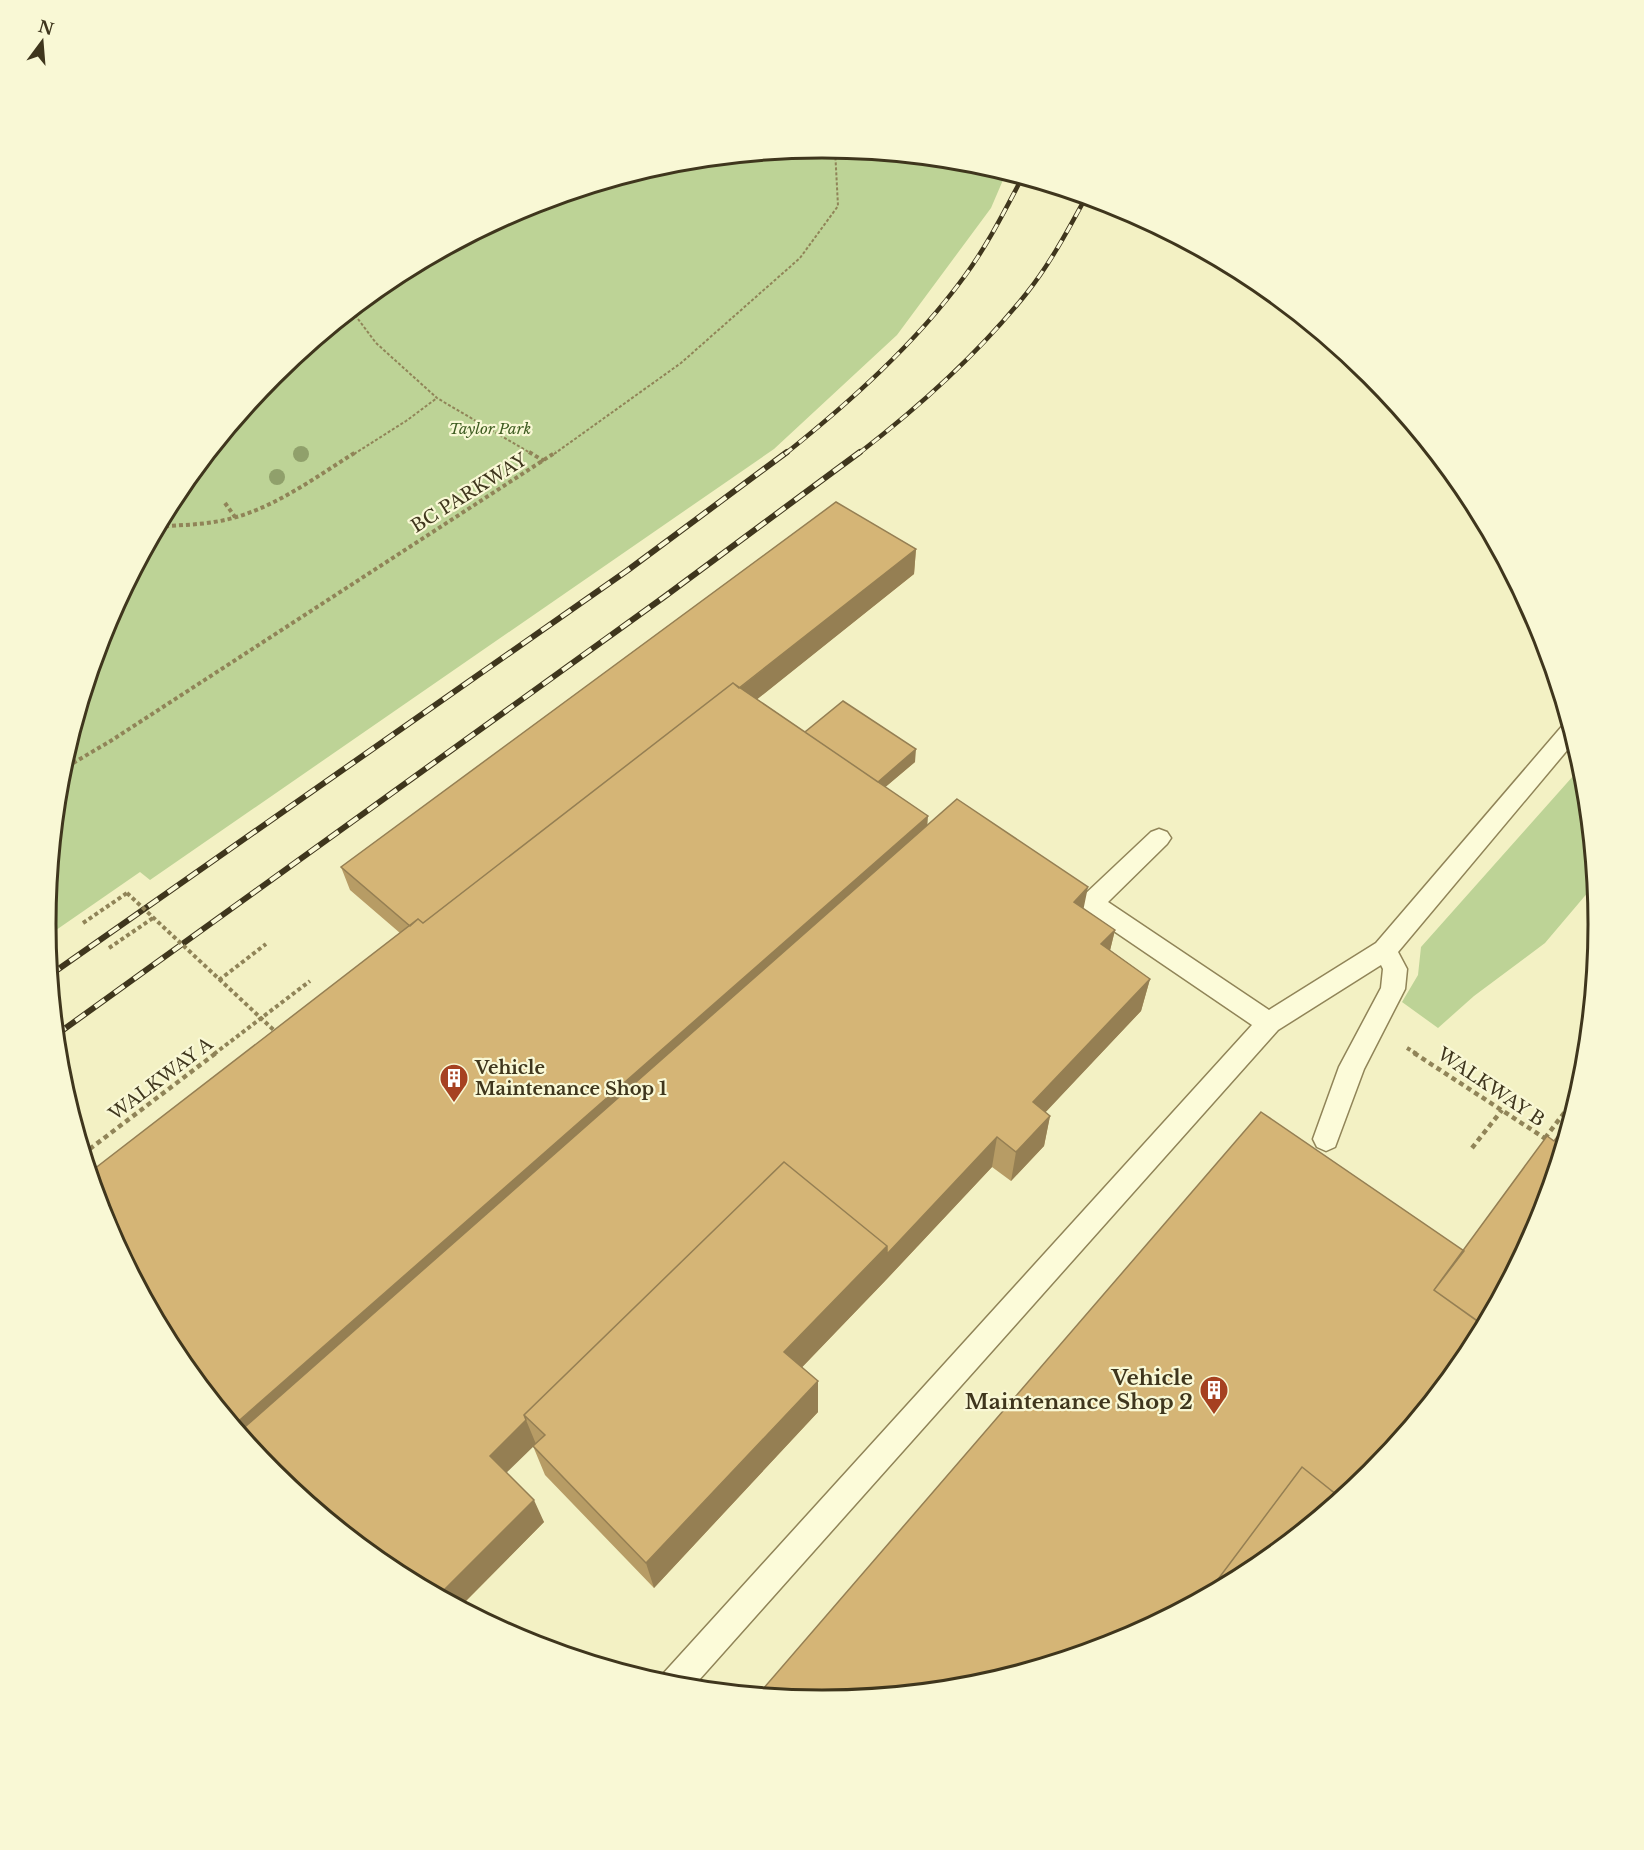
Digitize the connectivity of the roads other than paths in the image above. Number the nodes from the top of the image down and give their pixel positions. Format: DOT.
graph roads {
  1 [pos="1565,738"];
  2 [pos="1159,838"];
  3 [pos="1385,950"];
  4 [pos="1269,1023"];
  5 [pos="1326,1139"];
  6 [pos="680,1678"];
  1 -- 3 [label="lane"];
  2 -- 4 [label="lane"];
  3 -- 4 [label="lane"];
  3 -- 5 [label="lane"];
  4 -- 6 [label="lane"];
}
